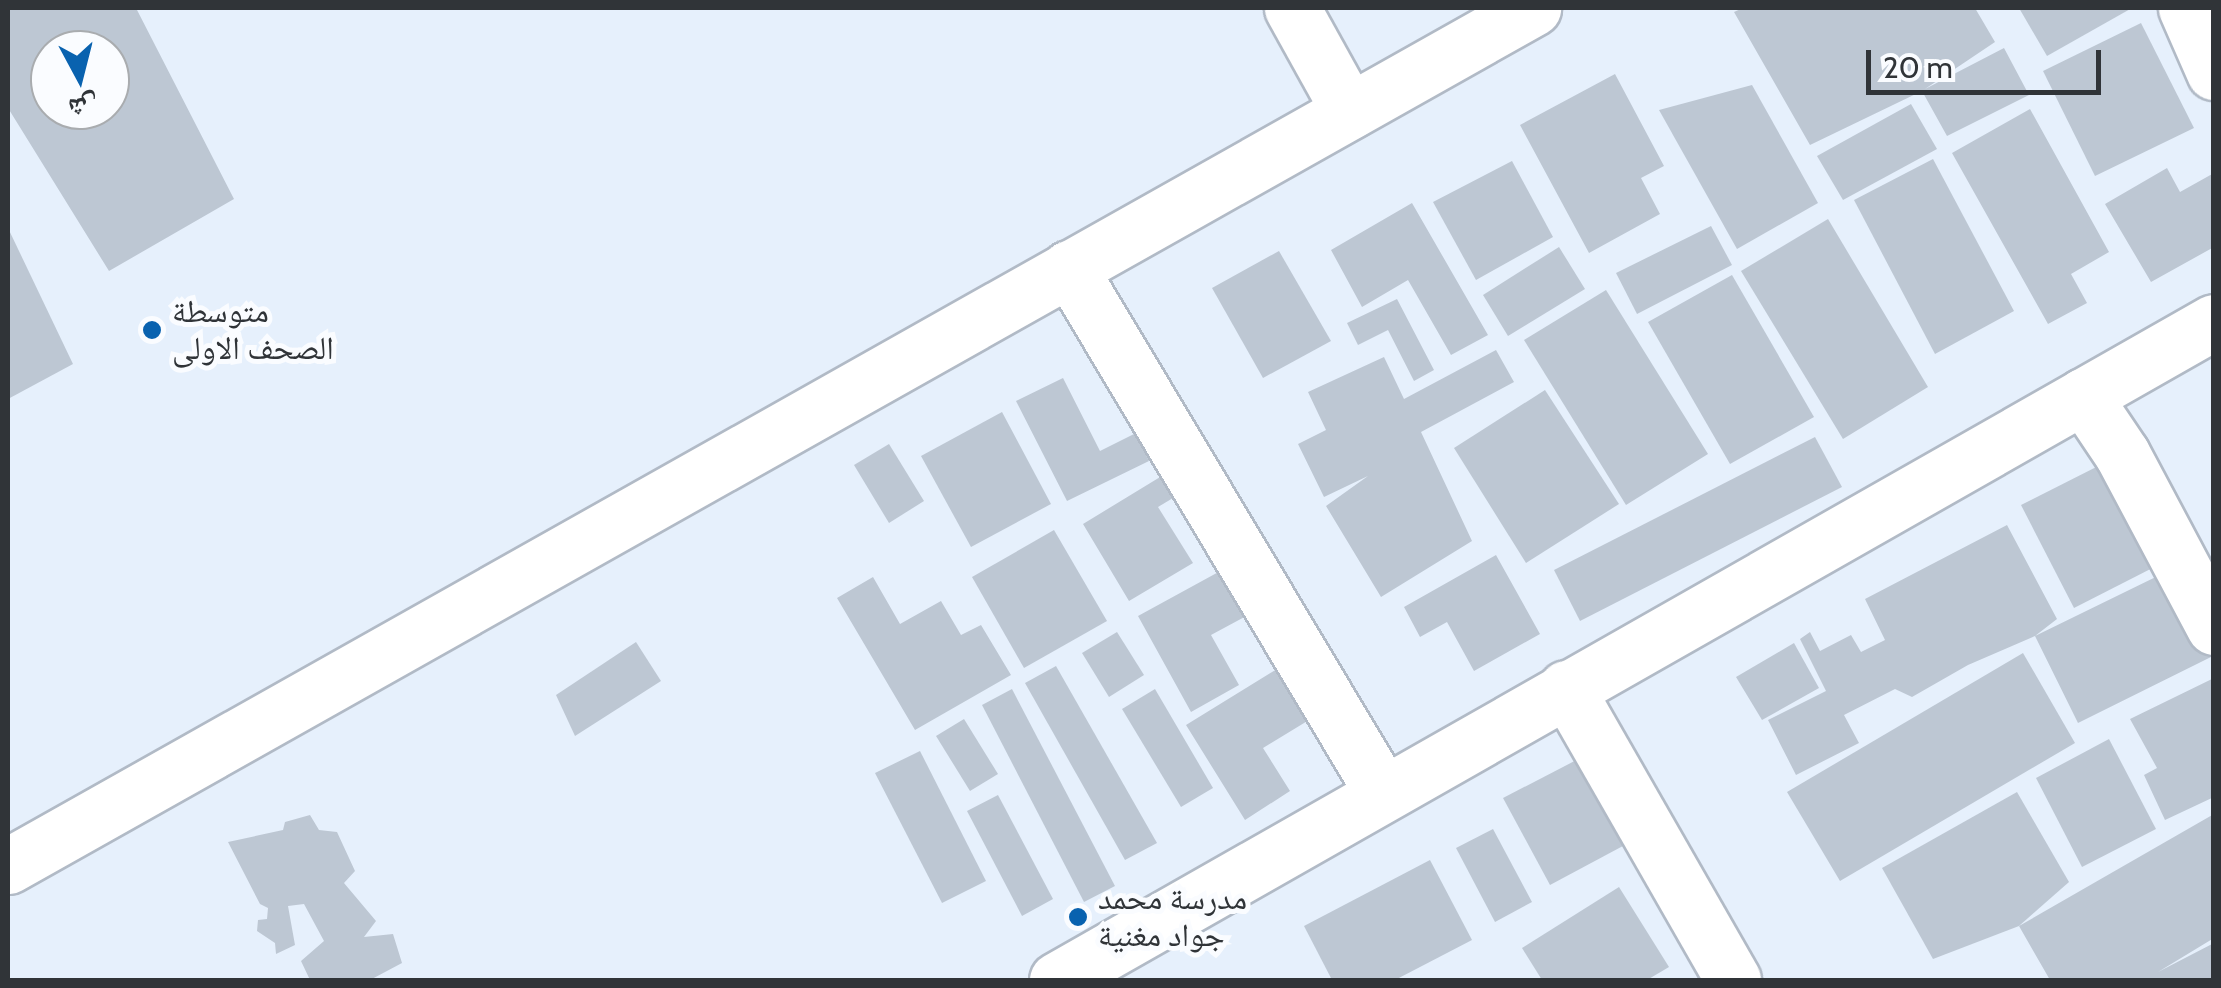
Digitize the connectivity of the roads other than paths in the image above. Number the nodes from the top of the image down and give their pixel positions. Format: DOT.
graph roads {
  1 [pos="1292,8"];
  2 [pos="1533,8"];
  3 [pos="2186,8"];
  4 [pos="2214,72"];
  5 [pos="1350,111"];
  6 [pos="1069,268"];
  7 [pos="2214,322"];
  8 [pos="2083,396"];
  9 [pos="2214,626"];
  10 [pos="1566,688"];
  11 [pos="1383,792"];
  12 [pos="8,866"];
  13 [pos="1070,977"];
  14 [pos="1734,980"];
  1 -- 5 [label="street"];
  2 -- 5 [label="street"];
  3 -- 4 [label="street"];
  5 -- 6 [label="street"];
  6 -- 11 [label="street"];
  6 -- 12 [label="street"];
  7 -- 8 [label="street"];
  8 -- 9 [label="street"];
  8 -- 10 [label="street"];
  10 -- 11 [label="street"];
  10 -- 14 [label="street"];
  11 -- 13 [label="street"];
}
